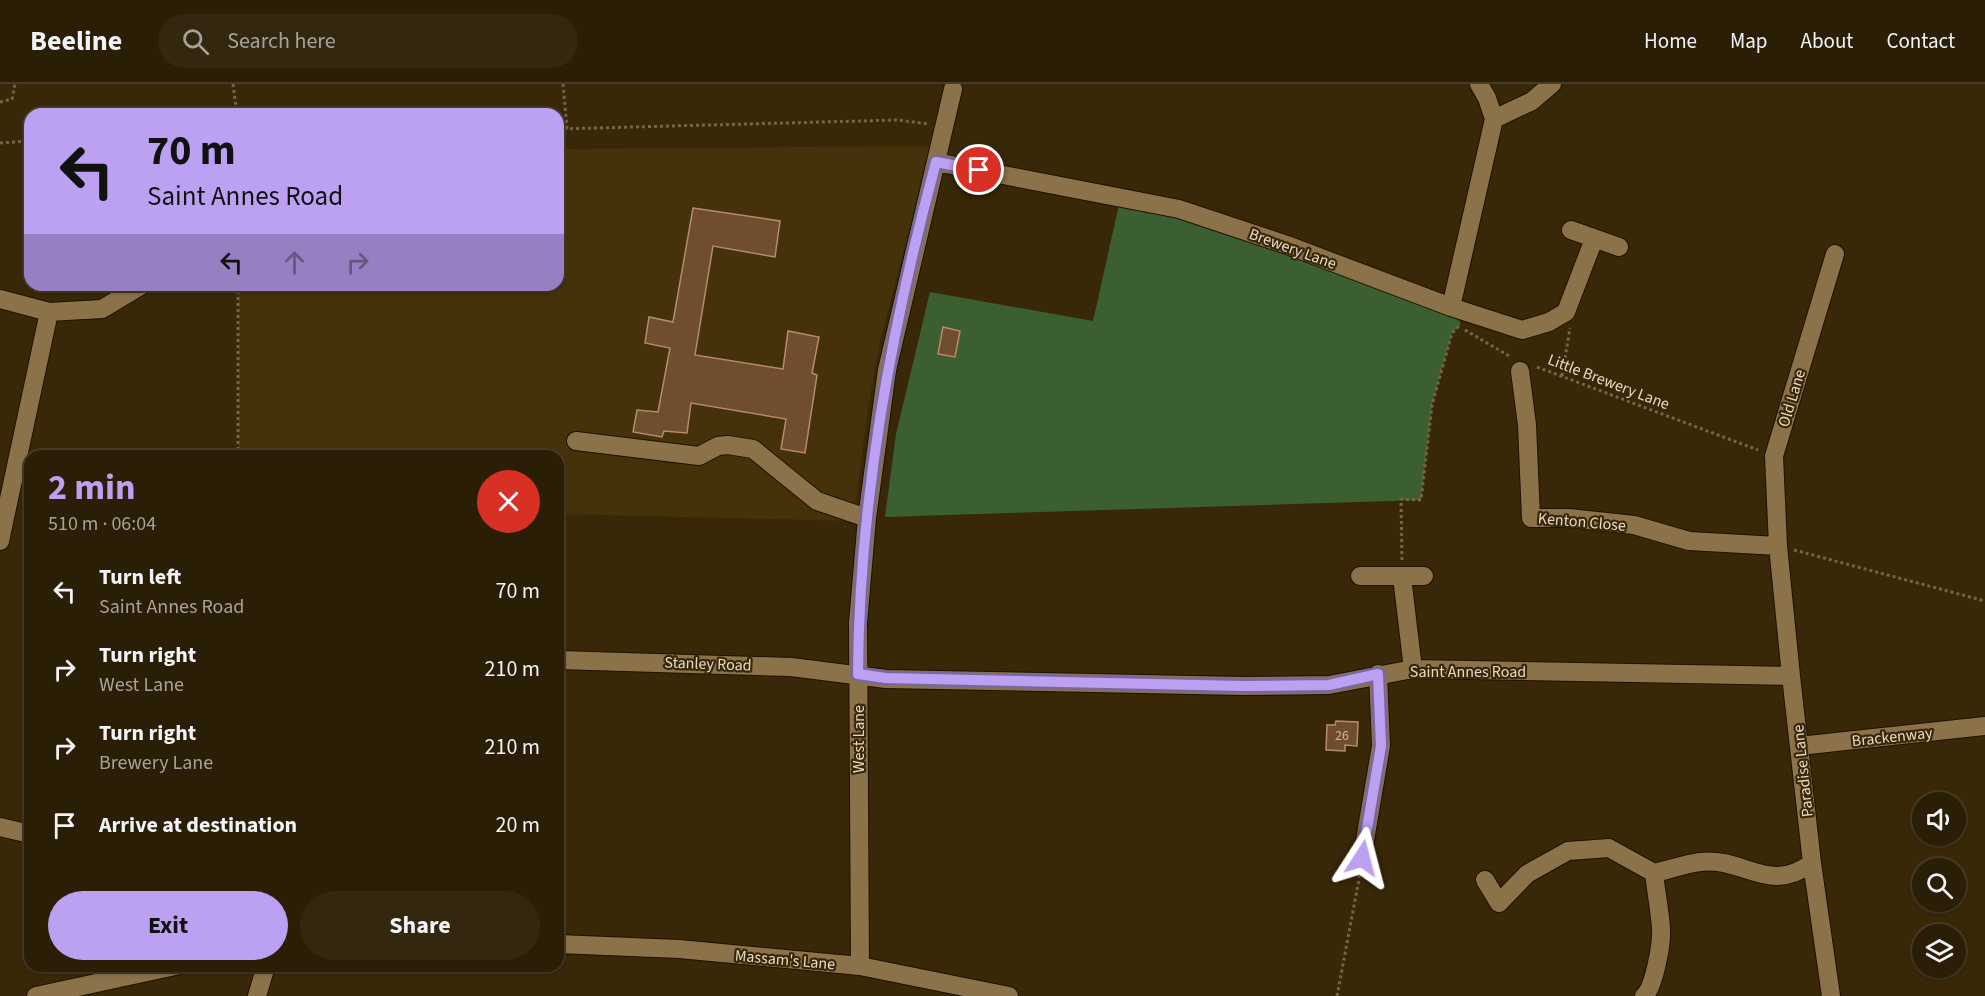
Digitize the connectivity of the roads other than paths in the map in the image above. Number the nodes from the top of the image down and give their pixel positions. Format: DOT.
graph roads {
  1 [pos="1479,84"];
  2 [pos="1552,84"];
  3 [pos="953,89"];
  4 [pos="1494,119"];
  5 [pos="936,162"];
  6 [pos="1571,230"];
  7 [pos="1594,239"];
  8 [pos="1619,247"];
  9 [pos="1835,254"];
  10 [pos="132,291"];
  11 [pos="0,299"];
  12 [pos="1451,307"];
  13 [pos="49,312"];
  14 [pos="1522,365"];
  15 [pos="576,441"];
  16 [pos="867,518"];
  17 [pos="0,541"];
  18 [pos="1778,546"];
  19 [pos="1360,576"];
  20 [pos="1424,576"];
  21 [pos="1402,577"];
  22 [pos="564,660"];
  23 [pos="1413,669"];
  24 [pos="858,674"];
  25 [pos="1378,674"];
  26 [pos="1791,676"];
  27 [pos="1985,726"];
  28 [pos="1799,746"];
  29 [pos="0,827"];
  30 [pos="24,833"];
  31 [pos="1362,858"];
  32 [pos="1812,863"];
  33 [pos="1654,873"];
  34 [pos="1485,880"];
  35 [pos="564,944"];
  36 [pos="860,966"];
  37 [pos="148,972"];
  38 [pos="264,972"];
  39 [pos="1649,995"];
  40 [pos="36,996"];
  41 [pos="256,996"];
  42 [pos="1009,996"];
  43 [pos="1831,996"];
  1 -- 4 [label="street"];
  2 -- 4 [label="street"];
  3 -- 5 [label="street, West Lane"];
  4 -- 12 [label="street"];
  5 -- 12 [label="street, Brewery Lane"];
  5 -- 16 [label="street, West Lane"];
  6 -- 7 [label="street"];
  7 -- 8 [label="street"];
  7 -- 12 [label="street, Brewery Lane"];
  9 -- 18 [label="street, Old Lane"];
  10 -- 13 [label="street"];
  11 -- 13 [label="street"];
  13 -- 17 [label="street"];
  14 -- 18 [label="street, Kenton Close"];
  15 -- 16 [label="street"];
  16 -- 24 [label="street, West Lane"];
  18 -- 26 [label="street, Paradise Lane"];
  19 -- 21 [label="street"];
  20 -- 21 [label="street"];
  21 -- 23 [label="street"];
  22 -- 24 [label="street, Stanley Road"];
  23 -- 25 [label="street, Saint Annes Road"];
  23 -- 26 [label="street, Saint Annes Road"];
  24 -- 25 [label="street, Saint Annes Road"];
  24 -- 36 [label="street, West Lane"];
  25 -- 31 [label="street"];
  26 -- 28 [label="street, Paradise Lane"];
  27 -- 28 [label="street, Brackenway"];
  28 -- 32 [label="street, Paradise Lane"];
  29 -- 30 [label="street"];
  32 -- 33 [label="street"];
  32 -- 43 [label="street, Paradise Lane"];
  33 -- 34 [label="street"];
  33 -- 39 [label="street"];
  35 -- 36 [label="street, Massam's Lane"];
  36 -- 42 [label="street, Massam's Lane"];
  37 -- 40 [label="street"];
  38 -- 41 [label="street"];
}
